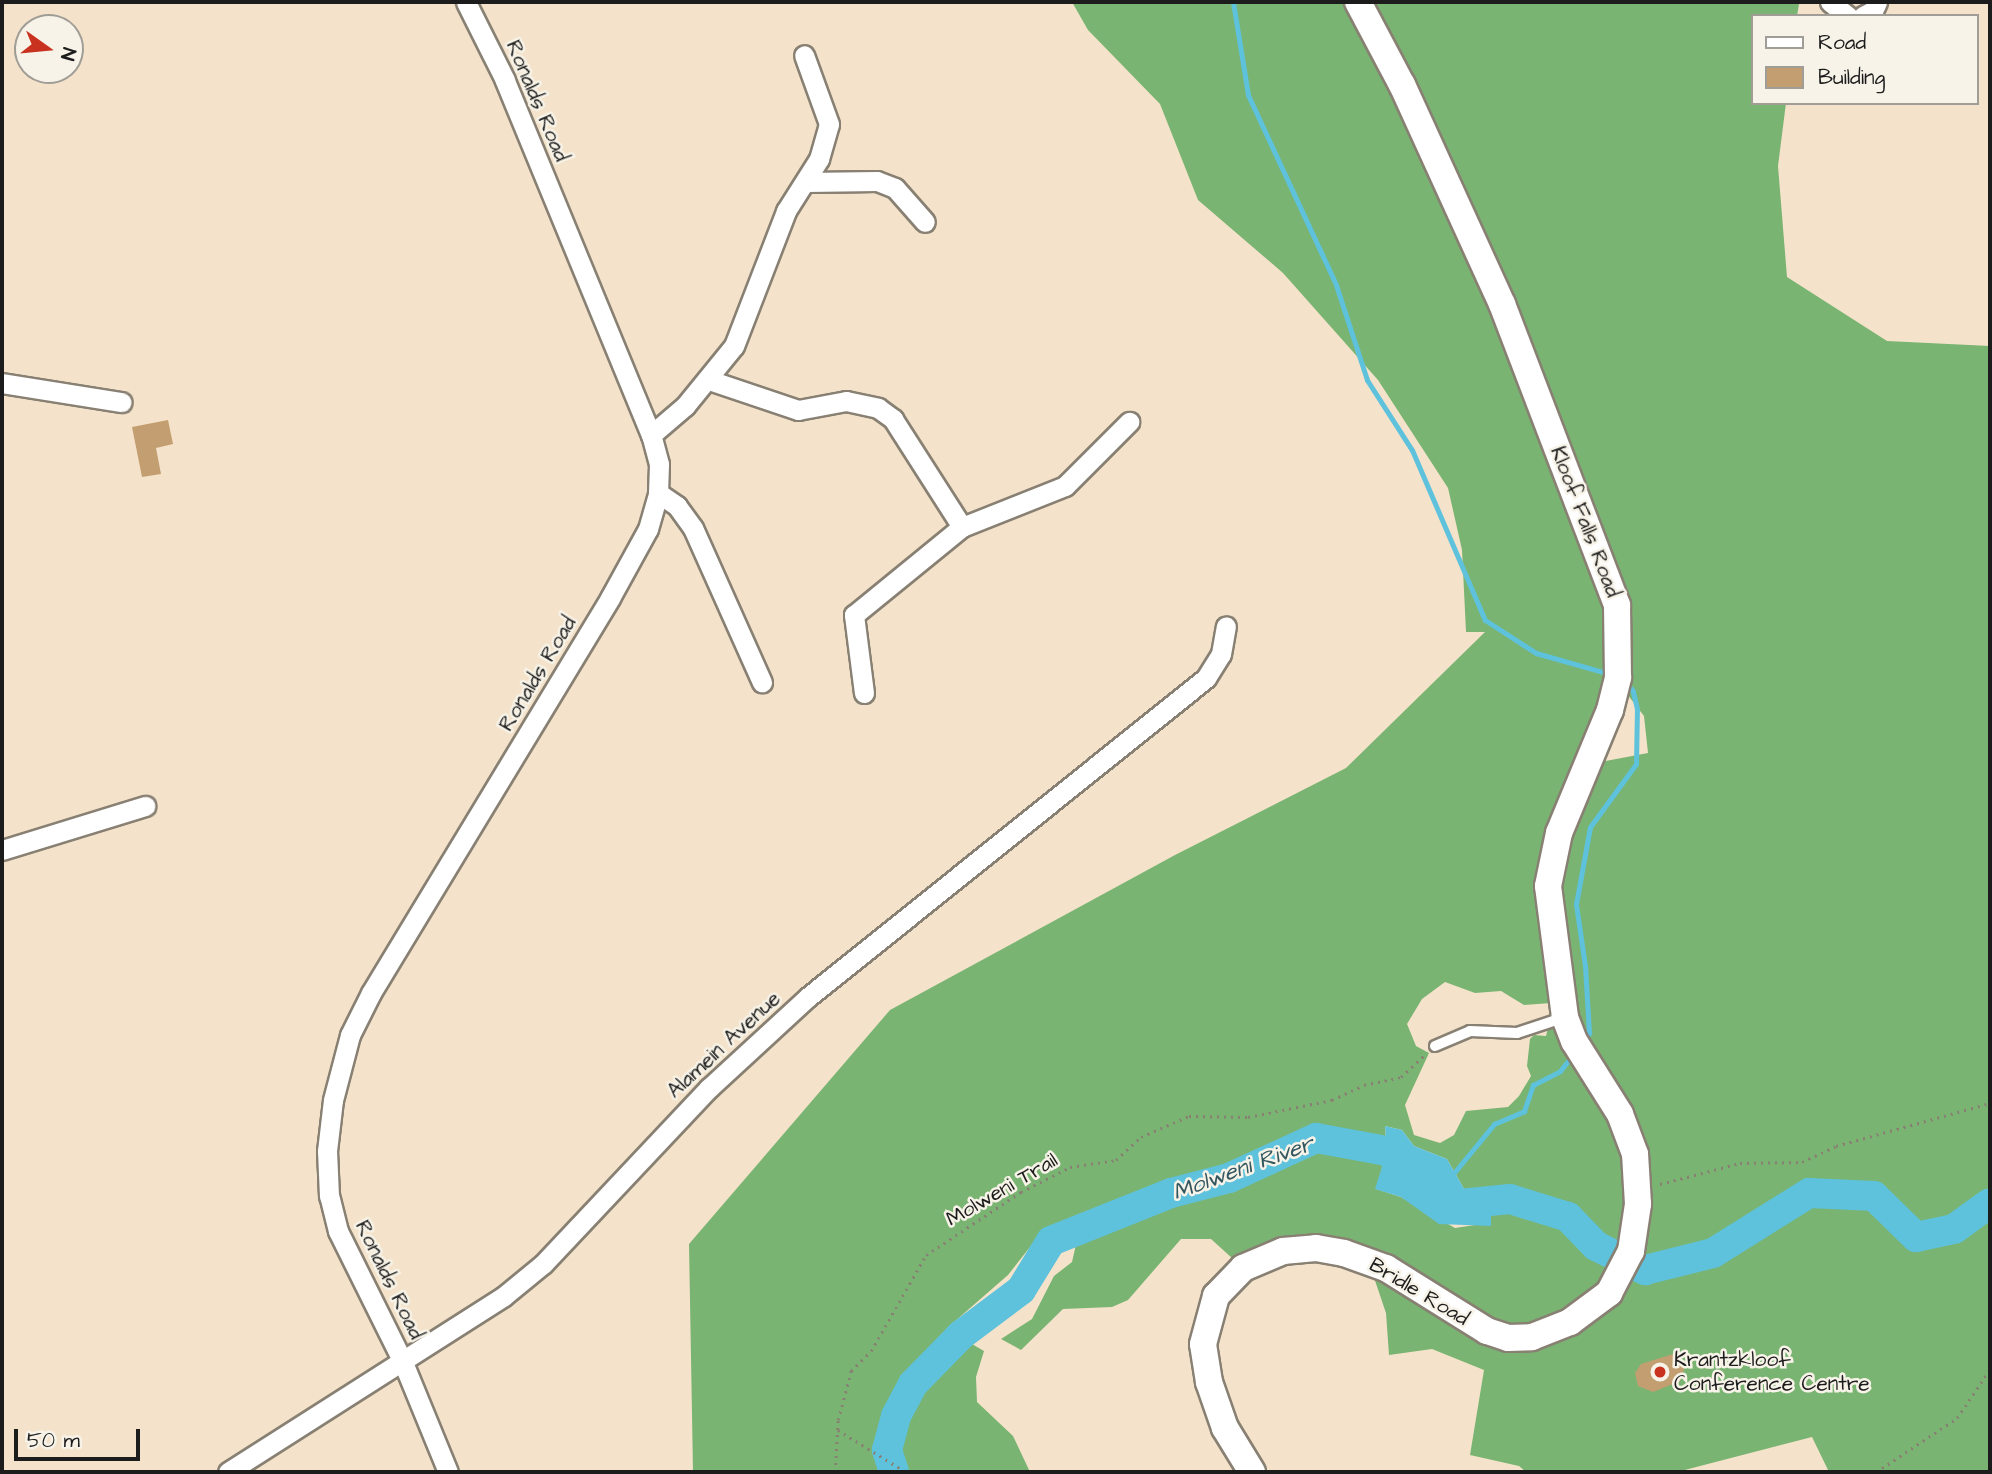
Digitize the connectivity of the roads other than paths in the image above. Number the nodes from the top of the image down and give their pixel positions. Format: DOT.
graph roads {
  1 [pos="466,2"];
  2 [pos="1358,2"];
  3 [pos="1830,2"];
  4 [pos="1845,14"];
  5 [pos="804,55"];
  6 [pos="807,182"];
  7 [pos="925,222"];
  8 [pos="709,380"];
  9 [pos="2,383"];
  10 [pos="121,402"];
  11 [pos="1129,422"];
  12 [pos="651,435"];
  13 [pos="658,493"];
  14 [pos="962,527"];
  15 [pos="1226,626"];
  16 [pos="762,682"];
  17 [pos="863,693"];
  18 [pos="145,806"];
  19 [pos="2,849"];
  20 [pos="1565,1017"];
  21 [pos="1435,1046"];
  22 [pos="1638,1179"];
  23 [pos="402,1360"];
  24 [pos="228,1472"];
  25 [pos="449,1472"];
  26 [pos="1252,1472"];
  1 -- 12 [label="street, Ronalds Road"];
  2 -- 20 [label="main road, Kloof Falls Road"];
  3 -- 4 [label="street"];
  5 -- 6 [label="street"];
  6 -- 7 [label="street"];
  6 -- 8 [label="street"];
  8 -- 12 [label="street"];
  8 -- 14 [label="street"];
  9 -- 10 [label="street"];
  11 -- 14 [label="street"];
  12 -- 13 [label="street, Ronalds Road"];
  13 -- 16 [label="street"];
  13 -- 23 [label="street, Ronalds Road"];
  14 -- 17 [label="street"];
  15 -- 23 [label="street, Alamein Avenue"];
  18 -- 19 [label="street"];
  20 -- 21 [label="lane"];
  20 -- 22 [label="main road, Kloof Falls Road"];
  22 -- 26 [label="main road, Bridle Road"];
  23 -- 24 [label="street, Alamein Avenue"];
  23 -- 25 [label="street, Ronalds Road"];
}
